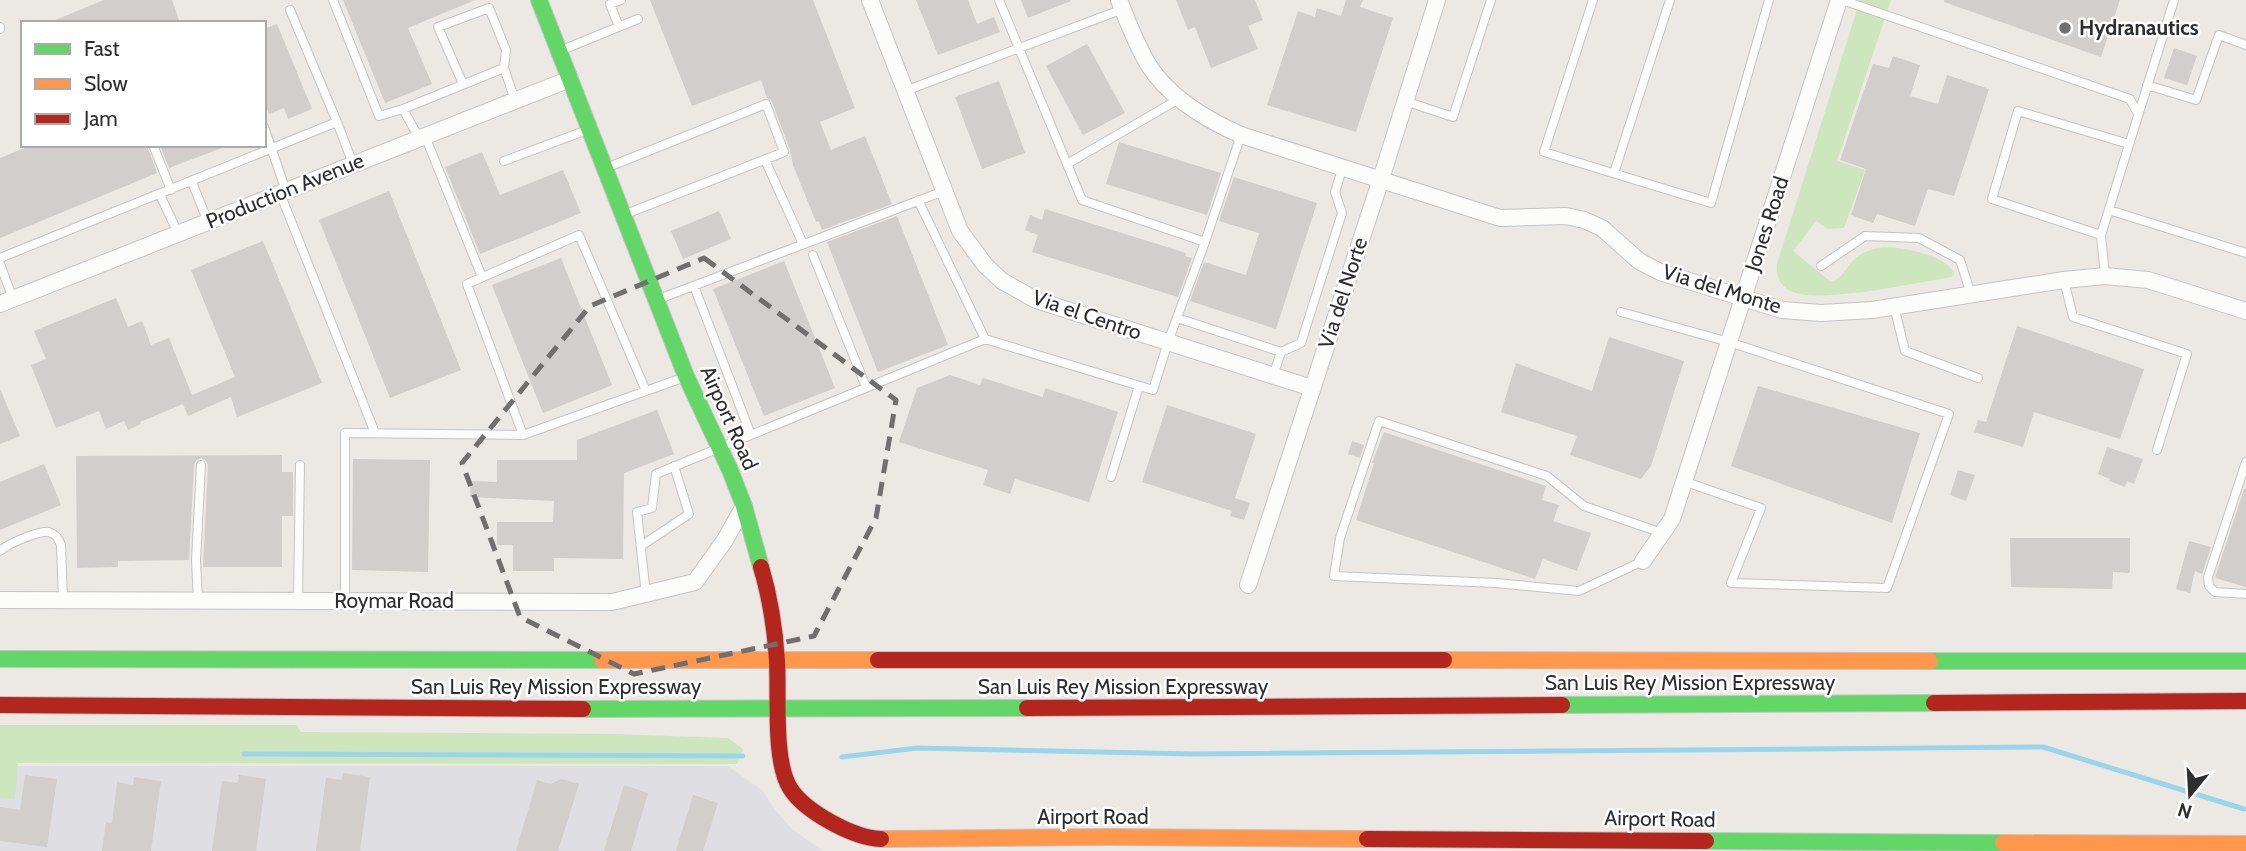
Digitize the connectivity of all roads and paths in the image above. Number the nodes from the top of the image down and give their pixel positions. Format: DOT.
graph roads {
  1 [pos="333,0"];
  2 [pos="539,0"];
  3 [pos="621,0"];
  4 [pos="870,0"];
  5 [pos="999,0"];
  6 [pos="1437,0"];
  7 [pos="1491,0"];
  8 [pos="1593,0"];
  9 [pos="1670,0"];
  10 [pos="1769,0"];
  11 [pos="1840,0"];
  12 [pos="2174,0"];
  13 [pos="1121,5"];
  14 [pos="290,10"];
  15 [pos="638,19"];
  16 [pos="619,27"];
  17 [pos="2246,45"];
  18 [pos="1018,48"];
  19 [pos="559,51"];
  20 [pos="504,68"];
  21 [pos="570,79"];
  22 [pos="463,84"];
  23 [pos="2147,85"];
  24 [pos="905,91"];
  25 [pos="1179,99"];
  26 [pos="515,100"];
  27 [pos="1405,101"];
  28 [pos="403,108"];
  29 [pos="2137,114"];
  30 [pos="337,122"];
  31 [pos="590,129"];
  32 [pos="266,132"];
  33 [pos="1241,135"];
  34 [pos="422,137"];
  35 [pos="2129,144"];
  36 [pos="154,147"];
  37 [pos="272,148"];
  38 [pos="765,160"];
  39 [pos="505,161"];
  40 [pos="353,164"];
  41 [pos="1067,164"];
  42 [pos="1343,166"];
  43 [pos="605,168"];
  44 [pos="1614,173"];
  45 [pos="1381,178"];
  46 [pos="192,182"];
  47 [pos="172,190"];
  48 [pos="944,191"];
  49 [pos="283,192"];
  50 [pos="160,195"];
  51 [pos="918,201"];
  52 [pos="2109,210"];
  53 [pos="623,215"];
  54 [pos="208,222"];
  55 [pos="178,233"];
  56 [pos="2101,235"];
  57 [pos="1205,242"];
  58 [pos="803,244"];
  59 [pos="2246,253"];
  60 [pos="813,255"];
  61 [pos="0,258"];
  62 [pos="0,264"];
  63 [pos="1821,266"];
  64 [pos="2105,276"];
  65 [pos="482,277"];
  66 [pos="2064,279"];
  67 [pos="694,286"];
  68 [pos="1971,294"];
  69 [pos="1743,299"];
  70 [pos="657,300"];
  71 [pos="7,301"];
  72 [pos="1894,306"];
  73 [pos="2246,311"];
  74 [pos="1621,312"];
  75 [pos="1177,318"];
  76 [pos="985,339"];
  77 [pos="1168,342"];
  78 [pos="1729,342"];
  79 [pos="1281,352"];
  80 [pos="687,376"];
  81 [pos="1273,376"];
  82 [pos="1979,378"];
  83 [pos="1139,386"];
  84 [pos="866,387"];
  85 [pos="1312,388"];
  86 [pos="646,391"];
  87 [pos="375,433"];
  88 [pos="523,435"];
  89 [pos="751,435"];
  90 [pos="718,449"];
  91 [pos="2157,450"];
  92 [pos="2246,462"];
  93 [pos="201,465"];
  94 [pos="300,465"];
  95 [pos="674,466"];
  96 [pos="1111,477"];
  97 [pos="1684,481"];
  98 [pos="744,506"];
  99 [pos="1662,533"];
  100 [pos="641,546"];
  101 [pos="0,551"];
  102 [pos="1643,561"];
  103 [pos="1248,585"];
  104 [pos="2246,594"];
  105 [pos="646,595"];
  106 [pos="0,600"];
  107 [pos="63,600"];
  108 [pos="198,601"];
  109 [pos="298,601"];
  110 [pos="345,601"];
  111 [pos="0,659"];
  112 [pos="777,661"];
  113 [pos="2246,661"];
  114 [pos="2246,701"];
  115 [pos="0,705"];
  116 [pos="777,710"];
  117 [pos="1078,844"];
  118 [pos="1149,844"];
  119 [pos="1268,845"];
  120 [pos="1606,845"];
  121 [pos="2246,845"];
  122 [pos="1776,846"];
  123 [pos="1975,847"];
  124 [pos="2244,851"];
  1 -- 28 [label="lane"];
  2 -- 19 [label="main road, Airport Road"];
  3 -- 16 [label="lane"];
  4 -- 24 [label="street, Via el Centro"];
  5 -- 18 [label="lane"];
  6 -- 27 [label="street, Via del Norte"];
  7 -- 27 [label="lane"];
  8 -- 44 [label="lane"];
  9 -- 44 [label="lane"];
  10 -- 44 [label="lane"];
  11 -- 29 [label="lane"];
  11 -- 69 [label="street, Jones Road"];
  12 -- 23 [label="lane"];
  13 -- 18 [label="lane"];
  13 -- 25 [label="street, Via del Monte"];
  14 -- 30 [label="lane"];
  15 -- 16 [label="lane"];
  16 -- 19 [label="lane"];
  17 -- 23 [label="lane"];
  18 -- 24 [label="lane"];
  18 -- 41 [label="lane"];
  19 -- 21 [label="main road, Airport Road"];
  20 -- 22 [label="lane"];
  20 -- 22 [label="lane"];
  20 -- 26 [label="lane"];
  21 -- 26 [label="street, Production Avenue"];
  21 -- 31 [label="main road, Airport Road"];
  22 -- 28 [label="lane"];
  23 -- 29 [label="lane"];
  24 -- 48 [label="street, Via el Centro"];
  25 -- 33 [label="street, Via del Monte"];
  25 -- 41 [label="lane"];
  26 -- 34 [label="street, Production Avenue"];
  27 -- 45 [label="street, Via del Norte"];
  28 -- 34 [label="lane"];
  29 -- 35 [label="lane"];
  30 -- 37 [label="lane"];
  30 -- 40 [label="lane"];
  31 -- 39 [label="lane"];
  31 -- 43 [label="main road, Airport Road"];
  32 -- 37 [label="lane"];
  33 -- 42 [label="street, Via del Monte"];
  33 -- 57 [label="lane"];
  34 -- 40 [label="street, Production Avenue"];
  34 -- 65 [label="lane"];
  35 -- 52 [label="lane"];
  35 -- 56 [label="lane"];
  36 -- 47 [label="lane"];
  37 -- 46 [label="lane"];
  37 -- 49 [label="lane"];
  38 -- 43 [label="lane"];
  38 -- 53 [label="lane"];
  38 -- 58 [label="lane"];
  40 -- 49 [label="street, Production Avenue"];
  41 -- 57 [label="lane"];
  42 -- 45 [label="street, Via del Monte"];
  42 -- 79 [label="lane"];
  43 -- 53 [label="main road, Airport Road"];
  45 -- 69 [label="street, Via del Monte"];
  45 -- 85 [label="street, Via del Norte"];
  46 -- 47 [label="lane"];
  46 -- 54 [label="lane"];
  47 -- 50 [label="lane"];
  48 -- 51 [label="lane"];
  48 -- 77 [label="street, Via el Centro"];
  49 -- 54 [label="street, Production Avenue"];
  49 -- 87 [label="lane"];
  50 -- 55 [label="lane"];
  50 -- 61 [label="lane"];
  51 -- 58 [label="lane"];
  51 -- 76 [label="lane"];
  52 -- 56 [label="lane"];
  52 -- 59 [label="lane"];
  53 -- 70 [label="main road, Airport Road"];
  54 -- 55 [label="street, Production Avenue"];
  55 -- 71 [label="street, Production Avenue"];
  56 -- 64 [label="lane"];
  57 -- 75 [label="lane"];
  58 -- 67 [label="lane"];
  60 -- 84 [label="lane"];
  62 -- 71 [label="lane"];
  63 -- 68 [label="lane"];
  64 -- 66 [label="street, Via del Monte"];
  64 -- 73 [label="street, Via del Monte"];
  65 -- 86 [label="lane"];
  65 -- 88 [label="lane"];
  66 -- 68 [label="street, Via del Monte"];
  66 -- 91 [label="lane"];
  67 -- 70 [label="lane"];
  67 -- 89 [label="lane"];
  68 -- 72 [label="street, Via del Monte"];
  69 -- 72 [label="street, Via del Monte"];
  69 -- 78 [label="street, Jones Road"];
  70 -- 80 [label="main road, Airport Road"];
  72 -- 82 [label="lane"];
  74 -- 78 [label="lane"];
  75 -- 77 [label="lane"];
  75 -- 79 [label="lane"];
  76 -- 83 [label="lane"];
  76 -- 84 [label="lane"];
  77 -- 81 [label="street, Via el Centro"];
  77 -- 83 [label="lane"];
  78 -- 97 [label="street, Jones Road"];
  78 -- 97 [label="lane"];
  79 -- 81 [label="lane"];
  80 -- 86 [label="lane"];
  80 -- 90 [label="main road, Airport Road"];
  81 -- 85 [label="street, Via el Centro"];
  83 -- 96 [label="lane"];
  84 -- 89 [label="lane"];
  85 -- 103 [label="street, Via del Norte"];
  86 -- 88 [label="lane"];
  87 -- 88 [label="lane"];
  87 -- 110 [label="lane"];
  89 -- 90 [label="lane"];
  90 -- 95 [label="lane"];
  90 -- 98 [label="main road, Airport Road"];
  92 -- 104 [label="lane"];
  93 -- 108 [label="lane"];
  94 -- 109 [label="lane"];
  95 -- 100 [label="lane"];
  95 -- 100 [label="lane"];
  97 -- 99 [label="street, Jones Road"];
  98 -- 105 [label="street, Roymar Road"];
  98 -- 112 [label="main road, Airport Road"];
  99 -- 102 [label="street, Jones Road"];
  99 -- 102 [label="lane"];
  100 -- 105 [label="lane"];
  101 -- 107 [label="lane"];
  105 -- 110 [label="street, Roymar Road"];
  106 -- 107 [label="street, Roymar Road"];
  107 -- 108 [label="street, Roymar Road"];
  108 -- 109 [label="street, Roymar Road"];
  109 -- 110 [label="street, Roymar Road"];
  111 -- 112 [label="main road, San Luis Rey Mission Expressway"];
  112 -- 113 [label="main road, San Luis Rey Mission Expressway"];
  112 -- 116 [label="main road, Airport Road"];
  114 -- 116 [label="main road, San Luis Rey Mission Expressway"];
  115 -- 116 [label="main road, San Luis Rey Mission Expressway"];
  116 -- 117 [label="main road, Airport Road"];
  117 -- 118 [label="main road, Airport Road"];
  118 -- 119 [label="main road, Airport Road"];
  119 -- 120 [label="main road, Airport Road"];
  120 -- 122 [label="main road, Airport Road"];
  121 -- 123 [label="main road, Airport Road"];
  121 -- 124 [label="main road"];
  122 -- 123 [label="main road, Airport Road"];
}
